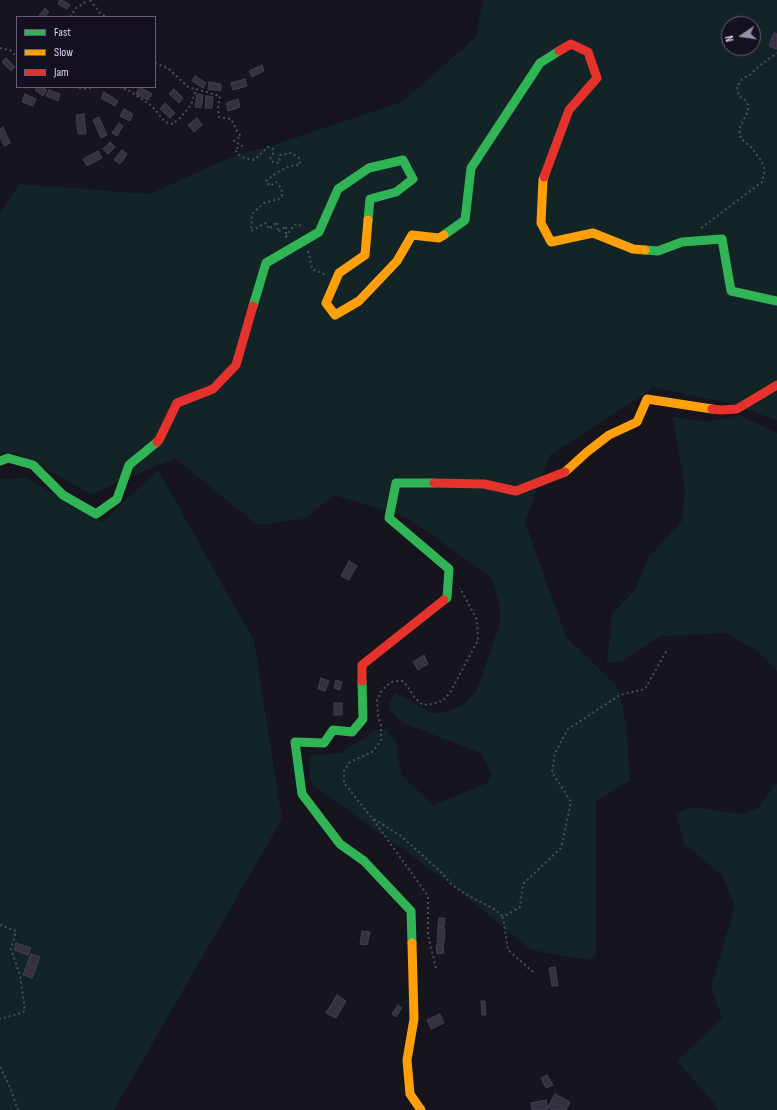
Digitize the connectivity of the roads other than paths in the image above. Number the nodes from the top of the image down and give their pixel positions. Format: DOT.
graph roads {
  1 [pos="777,301"];
  2 [pos="777,385"];
  3 [pos="0,461"];
  4 [pos="421,1110"];
  1 -- 3 [label="street"];
  2 -- 4 [label="street"];
}
